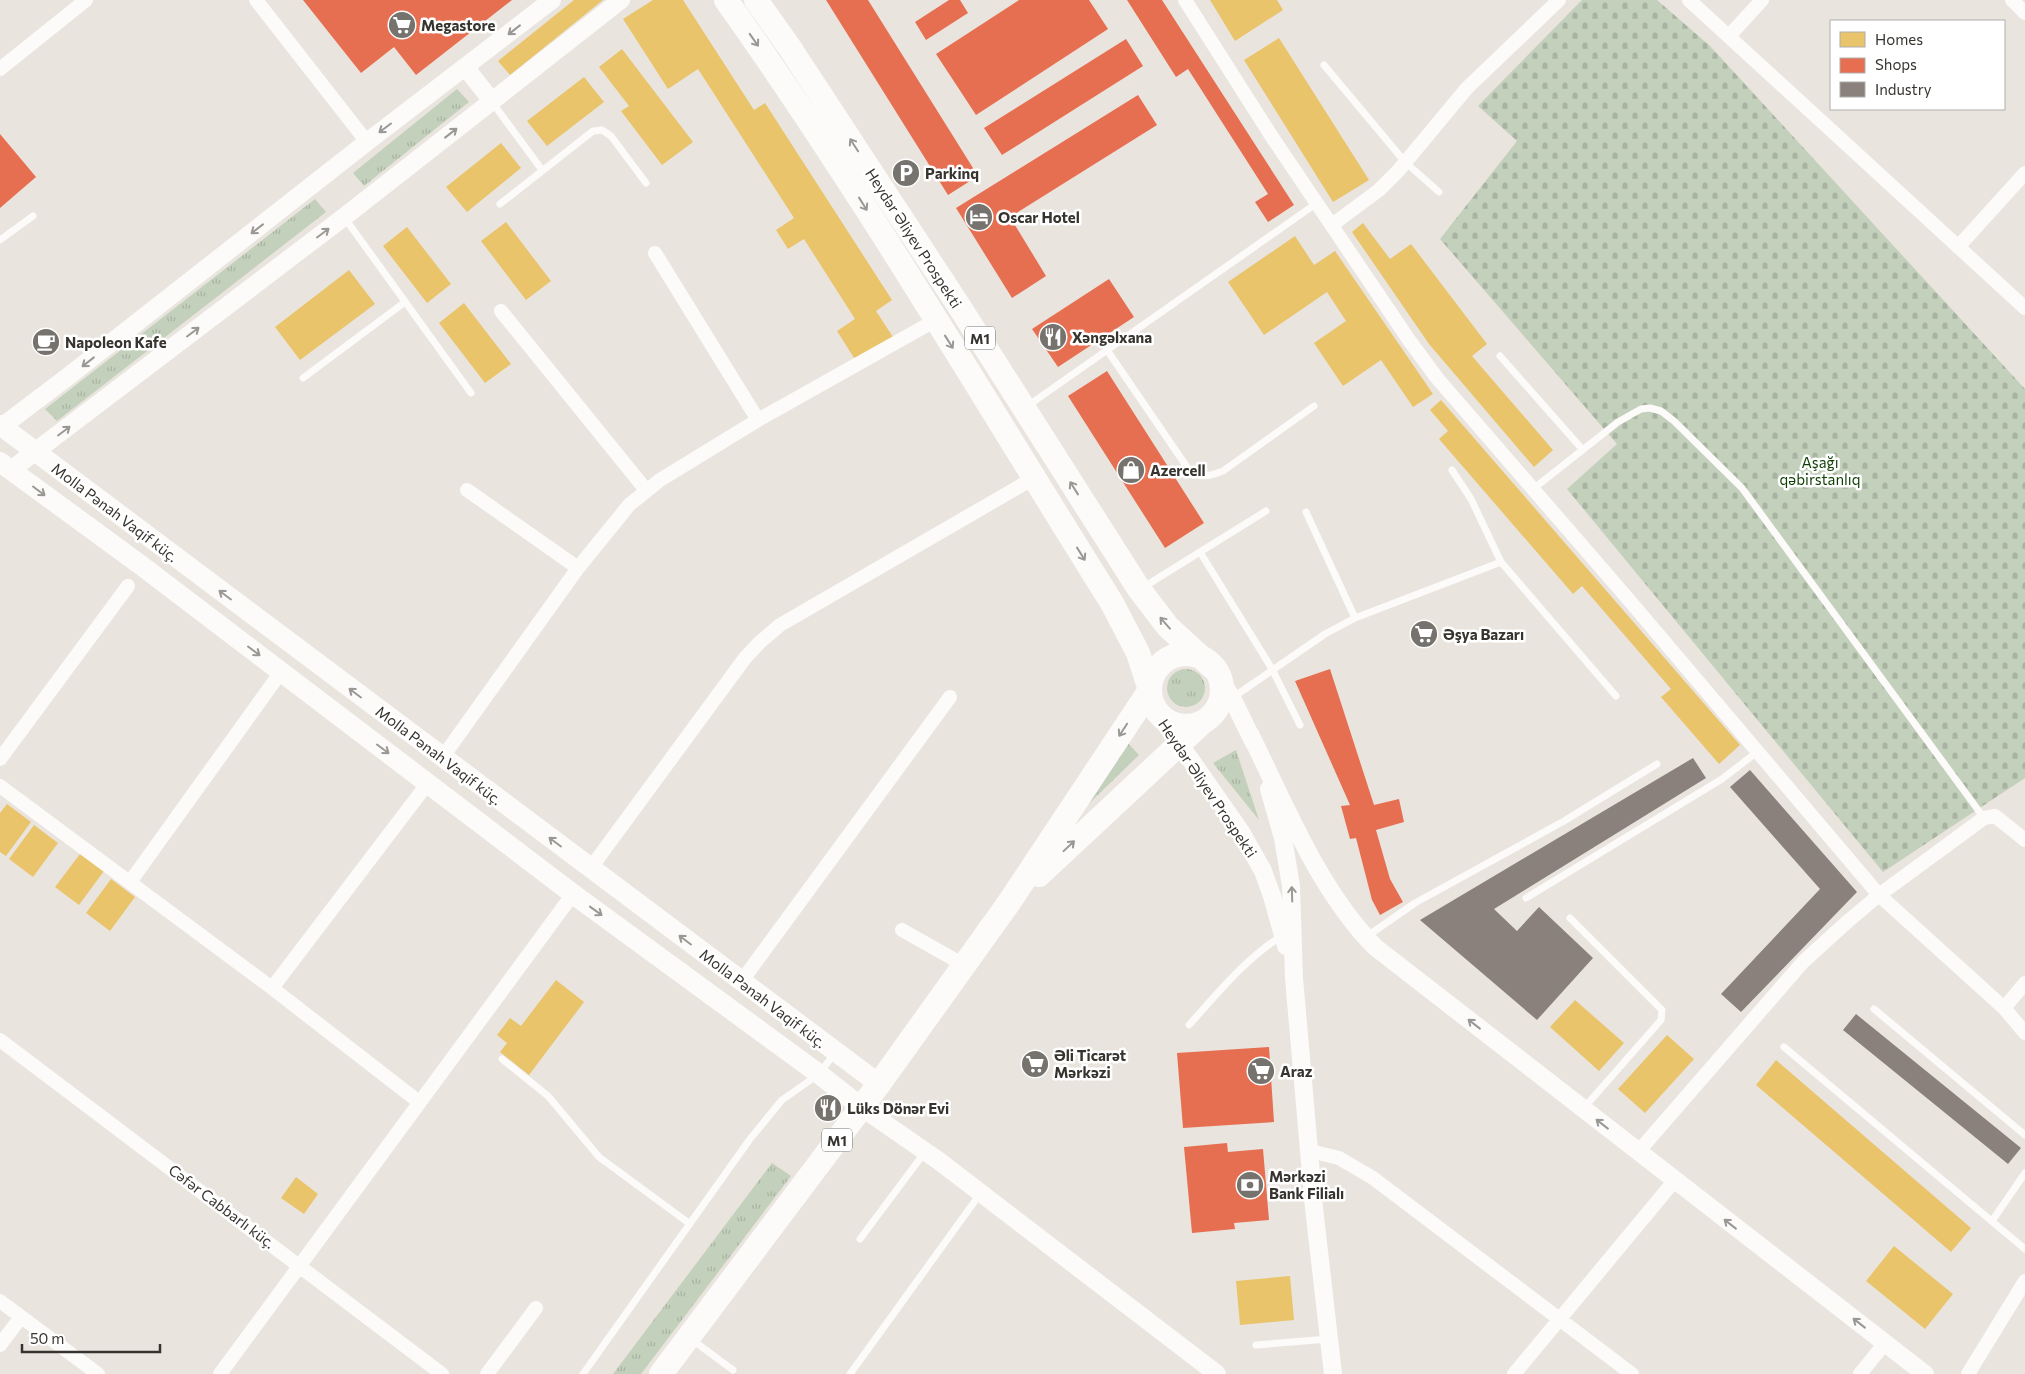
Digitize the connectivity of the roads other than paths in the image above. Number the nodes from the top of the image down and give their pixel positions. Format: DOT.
graph roads {
  1 [pos="86,0"];
  2 [pos="256,0"];
  3 [pos="552,0"];
  4 [pos="621,0"];
  5 [pos="726,0"];
  6 [pos="756,0"];
  7 [pos="1186,0"];
  8 [pos="1559,0"];
  9 [pos="1689,0"];
  10 [pos="1762,0"];
  11 [pos="2012,0"];
  12 [pos="2025,13"];
  13 [pos="1729,36"];
  14 [pos="1324,65"];
  15 [pos="465,67"];
  16 [pos="0,69"];
  17 [pos="492,101"];
  18 [pos="367,142"];
  19 [pos="1405,162"];
  20 [pos="542,170"];
  21 [pos="2025,173"];
  22 [pos="646,183"];
  23 [pos="1439,192"];
  24 [pos="1317,202"];
  25 [pos="500,204"];
  26 [pos="33,216"];
  27 [pos="344,217"];
  28 [pos="1332,225"];
  29 [pos="0,240"];
  30 [pos="1958,247"];
  31 [pos="655,253"];
  32 [pos="405,302"];
  33 [pos="2025,308"];
  34 [pos="501,311"];
  35 [pos="936,320"];
  36 [pos="1107,350"];
  37 [pos="1500,356"];
  38 [pos="303,378"];
  39 [pos="471,393"];
  40 [pos="1314,406"];
  41 [pos="1024,408"];
  42 [pos="758,420"];
  43 [pos="0,426"];
  44 [pos="1583,450"];
  45 [pos="36,453"];
  46 [pos="4,470"];
  47 [pos="1452,470"];
  48 [pos="1034,478"];
  49 [pos="1533,489"];
  50 [pos="468,490"];
  51 [pos="646,490"];
  52 [pos="1266,511"];
  53 [pos="1306,512"];
  54 [pos="1200,552"];
  55 [pos="1501,562"];
  56 [pos="578,568"];
  57 [pos="128,586"];
  58 [pos="1139,589"];
  59 [pos="1355,618"];
  60 [pos="1272,669"];
  61 [pos="281,672"];
  62 [pos="1222,681"];
  63 [pos="1150,690"];
  64 [pos="1616,696"];
  65 [pos="950,697"];
  66 [pos="1158,713"];
  67 [pos="1208,718"];
  68 [pos="1300,725"];
  69 [pos="1250,734"];
  70 [pos="1179,743"];
  71 [pos="1757,752"];
  72 [pos="442,758"];
  73 [pos="0,759"];
  74 [pos="1658,764"];
  75 [pos="428,783"];
  76 [pos="0,786"];
  77 [pos="1984,818"];
  78 [pos="2025,840"];
  79 [pos="590,869"];
  80 [pos="130,882"];
  81 [pos="573,894"];
  82 [pos="1879,896"];
  83 [pos="1526,898"];
  84 [pos="1008,904"];
  85 [pos="1570,918"];
  86 [pos="902,930"];
  87 [pos="1284,935"];
  88 [pos="1365,937"];
  89 [pos="964,964"];
  90 [pos="1294,978"];
  91 [pos="742,982"];
  92 [pos="2025,983"];
  93 [pos="272,988"];
  94 [pos="2004,1008"];
  95 [pos="1874,1009"];
  96 [pos="1188,1025"];
  97 [pos="2025,1033"];
  98 [pos="0,1040"];
  99 [pos="1784,1047"];
  100 [pos="836,1051"];
  101 [pos="502,1059"];
  102 [pos="819,1074"];
  103 [pos="879,1084"];
  104 [pos="419,1102"];
  105 [pos="862,1107"];
  106 [pos="1583,1109"];
  107 [pos="2025,1135"];
  108 [pos="925,1152"];
  109 [pos="1310,1152"];
  110 [pos="1638,1152"];
  111 [pos="2025,1173"];
  112 [pos="1675,1180"];
  113 [pos="980,1194"];
  114 [pos="1992,1221"];
  115 [pos="690,1224"];
  116 [pos="860,1239"];
  117 [pos="2025,1249"];
  118 [pos="299,1265"];
  119 [pos="2025,1282"];
  120 [pos="0,1301"];
  121 [pos="536,1308"];
  122 [pos="21,1317"];
  123 [pos="1560,1319"];
  124 [pos="688,1337"];
  125 [pos="1329,1339"];
  126 [pos="1885,1343"];
  127 [pos="0,1345"];
  128 [pos="1256,1345"];
  129 [pos="733,1370"];
  130 [pos="98,1374"];
  131 [pos="220,1374"];
  132 [pos="442,1374"];
  133 [pos="487,1374"];
  134 [pos="582,1374"];
  135 [pos="660,1374"];
  136 [pos="850,1374"];
  137 [pos="1217,1374"];
  138 [pos="1333,1374"];
  139 [pos="1514,1374"];
  140 [pos="1632,1374"];
  141 [pos="1860,1374"];
  142 [pos="1925,1374"];
  143 [pos="1968,1374"];
  1 -- 16 [label="street"];
  2 -- 18 [label="street"];
  3 -- 15 [label="street, one-way"];
  4 -- 17 [label="street"];
  5 -- 35 [label="highway, Heydər Əliyev Prospekti / M1, one-way"];
  41 -- 6 [label="highway, Heydər Əliyev Prospekti / M1, one-way"];
  7 -- 24 [label="street"];
  8 -- 19 [label="street"];
  9 -- 13 [label="street"];
  10 -- 13 [label="street"];
  11 -- 12 [label="street"];
  13 -- 30 [label="street"];
  14 -- 19 [label="lane"];
  15 -- 17 [label="street"];
  15 -- 18 [label="street, one-way"];
  17 -- 20 [label="lane"];
  27 -- 17 [label="street, one-way"];
  18 -- 43 [label="street, one-way"];
  19 -- 23 [label="lane"];
  19 -- 28 [label="street"];
  20 -- 22 [label="lane"];
  20 -- 25 [label="lane"];
  21 -- 30 [label="street"];
  24 -- 28 [label="street"];
  24 -- 36 [label="lane"];
  26 -- 29 [label="lane"];
  27 -- 32 [label="lane"];
  45 -- 27 [label="street, one-way"];
  28 -- 49 [label="street"];
  30 -- 33 [label="street"];
  31 -- 42 [label="street"];
  32 -- 38 [label="lane"];
  32 -- 39 [label="lane"];
  34 -- 51 [label="street"];
  35 -- 42 [label="street"];
  35 -- 48 [label="highway, Heydər Əliyev Prospekti / M1, one-way"];
  36 -- 40 [label="lane"];
  36 -- 41 [label="lane"];
  37 -- 44 [label="lane"];
  58 -- 41 [label="highway, Heydər Əliyev Prospekti / M1, one-way"];
  42 -- 51 [label="street"];
  43 -- 45 [label="main road, Molla Pənah Vaqif küç."];
  44 -- 49 [label="lane"];
  44 -- 77 [label="lane"];
  45 -- 46 [label="street"];
  72 -- 45 [label="main road, Molla Pənah Vaqif küç., one-way"];
  46 -- 61 [label="main road, Molla Pənah Vaqif küç., one-way"];
  47 -- 55 [label="lane"];
  48 -- 63 [label="highway, Heydər Əliyev Prospekti / M1, one-way"];
  48 -- 79 [label="street"];
  49 -- 71 [label="street"];
  50 -- 56 [label="street"];
  51 -- 56 [label="street"];
  52 -- 54 [label="lane"];
  53 -- 59 [label="lane"];
  54 -- 58 [label="lane"];
  54 -- 60 [label="lane"];
  55 -- 59 [label="lane"];
  55 -- 64 [label="lane"];
  56 -- 72 [label="street"];
  57 -- 73 [label="street"];
  62 -- 58 [label="highway, Heydər Əliyev Prospekti / M1, one-way"];
  59 -- 60 [label="lane"];
  60 -- 62 [label="lane"];
  60 -- 68 [label="lane"];
  61 -- 75 [label="main road, Molla Pənah Vaqif küç., one-way"];
  61 -- 80 [label="street"];
  62 -- 63 [label="highway"];
  62 -- 67 [label="highway"];
  62 -- 69 [label="street, Heydər Əliyev Prospekti"];
  63 -- 66 [label="highway, Heydər Əliyev Prospekti"];
  63 -- 84 [label="highway, one-way"];
  65 -- 91 [label="street"];
  66 -- 67 [label="highway"];
  66 -- 70 [label="street, Heydər Əliyev Prospekti"];
  67 -- 70 [label="highway"];
  69 -- 88 [label="street"];
  90 -- 69 [label="street, Heydər Əliyev Prospekti, one-way"];
  84 -- 70 [label="highway, one-way"];
  70 -- 87 [label="street, Heydər Əliyev Prospekti"];
  71 -- 82 [label="street"];
  71 -- 83 [label="lane"];
  79 -- 72 [label="main road, Molla Pənah Vaqif küç., one-way"];
  74 -- 88 [label="lane"];
  75 -- 81 [label="main road, Molla Pənah Vaqif küç."];
  75 -- 93 [label="street"];
  76 -- 80 [label="street"];
  77 -- 78 [label="street"];
  77 -- 82 [label="street"];
  91 -- 79 [label="main road, Molla Pənah Vaqif küç., one-way"];
  80 -- 93 [label="street"];
  81 -- 102 [label="main road, Molla Pənah Vaqif küç., one-way"];
  81 -- 104 [label="street"];
  82 -- 94 [label="street"];
  82 -- 110 [label="street"];
  84 -- 89 [label="highway, M1"];
  85 -- 106 [label="lane"];
  86 -- 89 [label="street"];
  87 -- 90 [label="street, Heydər Əliyev Prospekti"];
  87 -- 96 [label="lane"];
  106 -- 88 [label="street, one-way"];
  89 -- 103 [label="highway, M1"];
  90 -- 109 [label="street, Heydər Əliyev Prospekti"];
  91 -- 100 [label="main road, Molla Pənah Vaqif küç."];
  92 -- 94 [label="street"];
  93 -- 104 [label="street"];
  94 -- 97 [label="street"];
  95 -- 107 [label="lane"];
  98 -- 118 [label="street, Cəfər Cabbarlı küç."];
  99 -- 114 [label="lane"];
  100 -- 102 [label="lane"];
  100 -- 103 [label="main road, Molla Pənah Vaqif küç."];
  101 -- 115 [label="lane"];
  102 -- 105 [label="main road, Molla Pənah Vaqif küç."];
  102 -- 115 [label="lane"];
  103 -- 105 [label="highway, M1"];
  104 -- 118 [label="street"];
  105 -- 108 [label="street"];
  105 -- 124 [label="highway, M1"];
  110 -- 106 [label="street, one-way"];
  108 -- 113 [label="street"];
  108 -- 116 [label="lane"];
  109 -- 123 [label="street"];
  109 -- 125 [label="street, Heydər Əliyev Prospekti"];
  110 -- 112 [label="street"];
  111 -- 114 [label="lane"];
  112 -- 123 [label="street"];
  126 -- 112 [label="street, one-way"];
  113 -- 136 [label="lane"];
  113 -- 137 [label="street"];
  114 -- 117 [label="lane"];
  115 -- 134 [label="lane"];
  118 -- 131 [label="street"];
  118 -- 132 [label="street, Cəfər Cabbarlı küç."];
  119 -- 143 [label="street"];
  120 -- 122 [label="street"];
  121 -- 133 [label="street"];
  122 -- 127 [label="street"];
  122 -- 130 [label="street"];
  123 -- 139 [label="street"];
  123 -- 140 [label="street"];
  124 -- 129 [label="lane"];
  124 -- 135 [label="highway, M1"];
  125 -- 128 [label="lane"];
  125 -- 138 [label="street, Heydər Əliyev Prospekti"];
  126 -- 141 [label="street"];
  126 -- 142 [label="street"];
}
